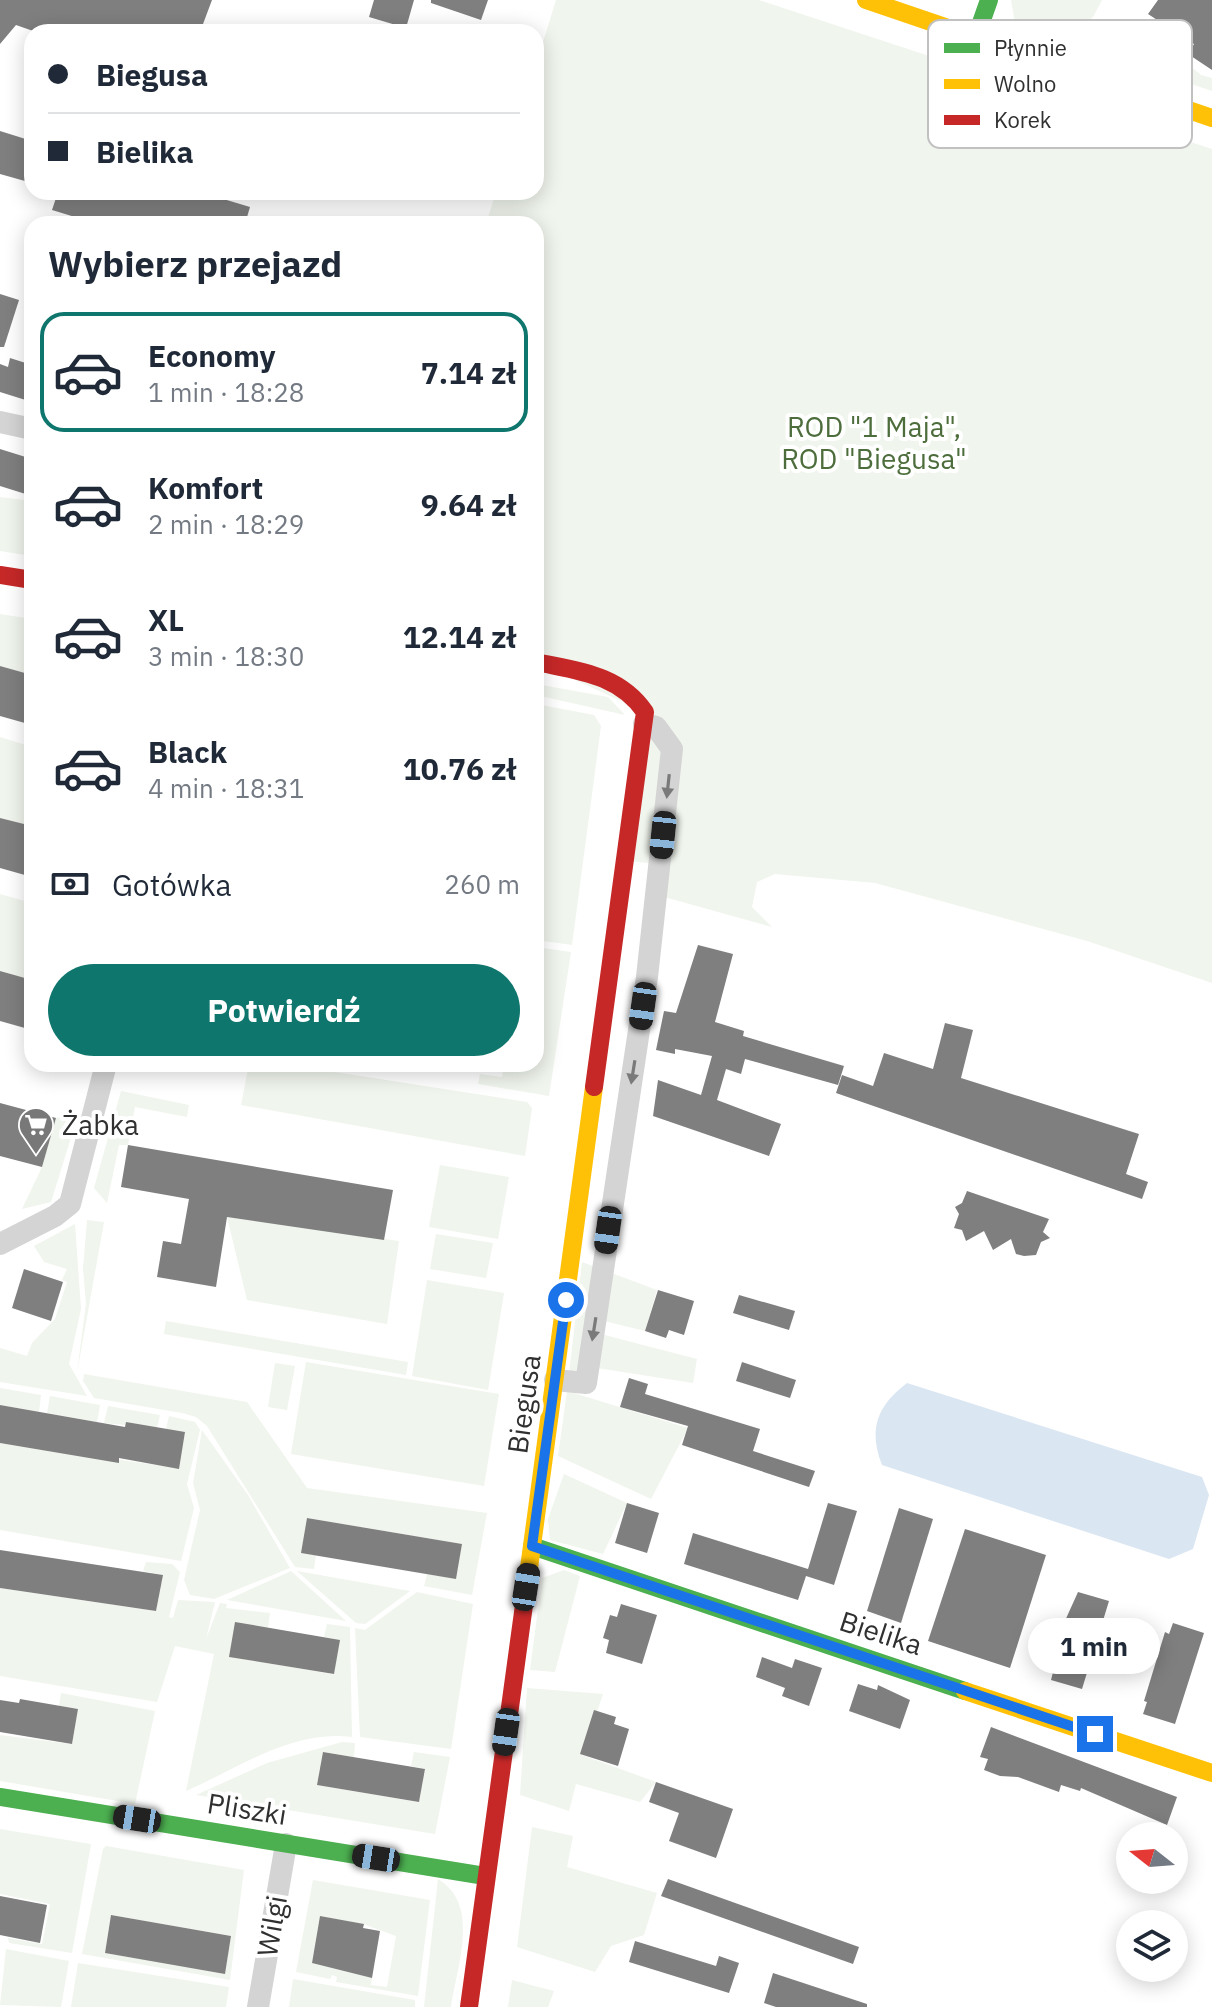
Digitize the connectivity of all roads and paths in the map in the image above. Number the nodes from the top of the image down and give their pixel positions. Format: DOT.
graph roads {
  1 [pos="866,0"];
  2 [pos="989,0"];
  3 [pos="982,20"];
  4 [pos="928,21"];
  5 [pos="1192,111"];
  6 [pos="1212,118"];
  7 [pos="0,422"];
  8 [pos="24,427"];
  9 [pos="0,575"];
  10 [pos="24,579"];
  11 [pos="544,664"];
  12 [pos="644,718"];
  13 [pos="104,1072"];
  14 [pos="0,1244"];
  15 [pos="555,1380"];
  16 [pos="532,1546"];
  17 [pos="1212,1773"];
  18 [pos="0,1797"];
  19 [pos="286,1844"];
  20 [pos="485,1876"];
  21 [pos="258,2007"];
  22 [pos="469,2007"];
  1 -- 4 [label="street"];
  2 -- 3 [label="street"];
  5 -- 6 [label="street"];
  7 -- 8 [label="street"];
  9 -- 10 [label="street"];
  11 -- 12 [label="street"];
  12 -- 15 [label="street, Biegusa"];
  12 -- 15 [label="street, one-way"];
  13 -- 14 [label="street"];
  15 -- 16 [label="street, Biegusa"];
  16 -- 17 [label="street, Bielika"];
  16 -- 20 [label="street, Biegusa"];
  18 -- 19 [label="street, Pliszki"];
  19 -- 20 [label="street, Pliszki"];
  19 -- 21 [label="street, Wilgi"];
  20 -- 22 [label="street, Biegusa"];
}
